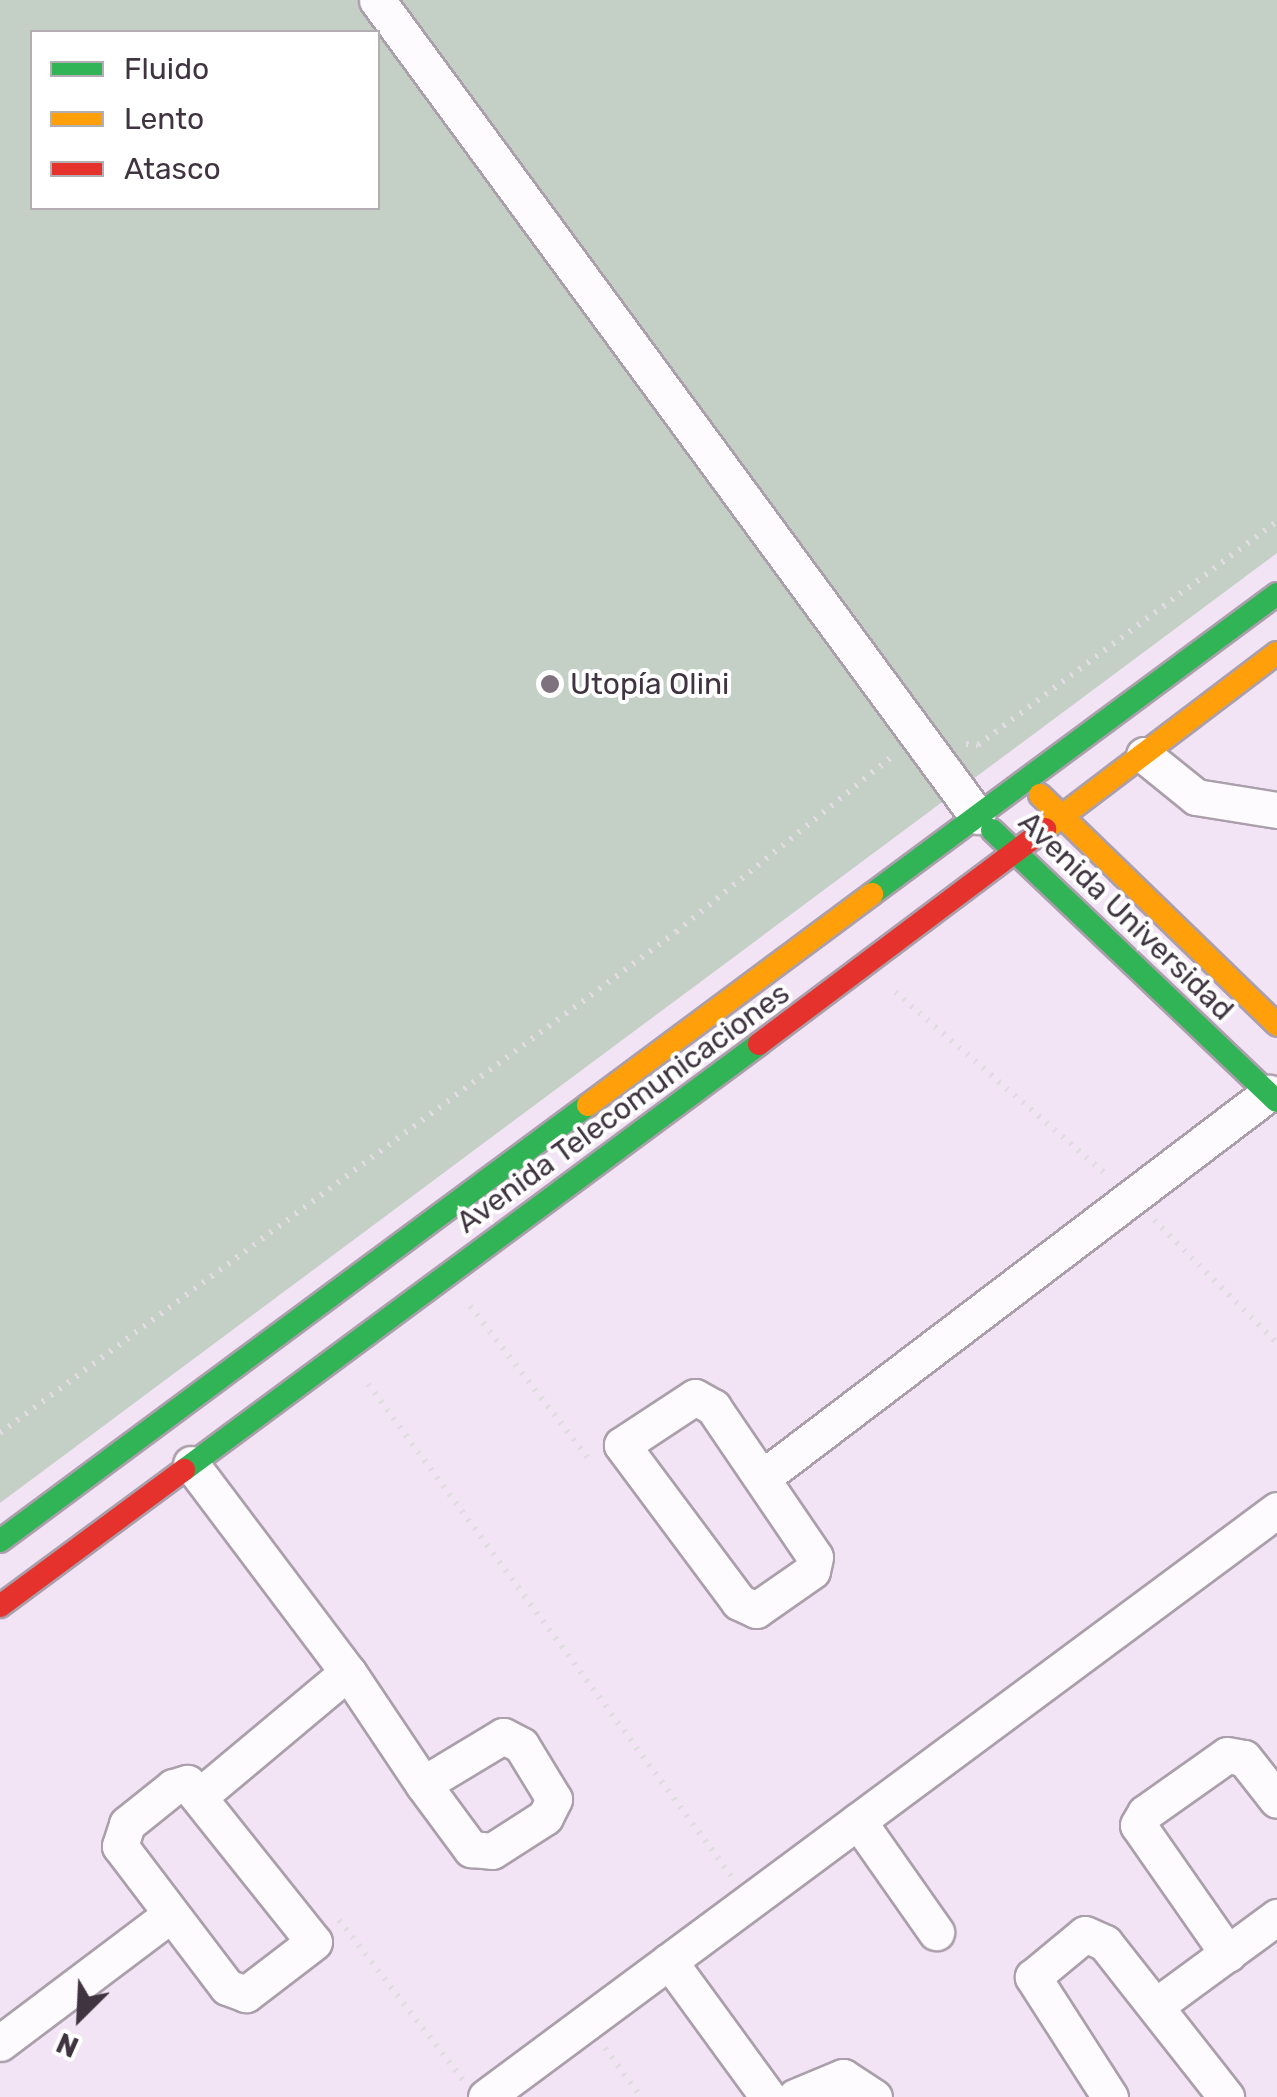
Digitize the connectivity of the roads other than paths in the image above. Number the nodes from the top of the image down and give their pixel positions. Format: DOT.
graph roads {
  1 [pos="378,0"];
  2 [pos="1277,594"];
  3 [pos="1277,653"];
  4 [pos="1144,755"];
  5 [pos="1024,779"];
  6 [pos="1277,810"];
  7 [pos="977,816"];
  8 [pos="1063,818"];
  9 [pos="1017,851"];
  10 [pos="1277,1025"];
  11 [pos="1273,1097"];
  12 [pos="191,1464"];
  13 [pos="762,1478"];
  14 [pos="1277,1510"];
  15 [pos="0,1541"];
  16 [pos="0,1606"];
  17 [pos="348,1672"];
  18 [pos="423,1784"];
  19 [pos="202,1794"];
  20 [pos="1277,1800"];
  21 [pos="858,1820"];
  22 [pos="171,1914"];
  23 [pos="1277,1918"];
  24 [pos="936,1932"];
  25 [pos="1228,1954"];
  26 [pos="670,1961"];
  27 [pos="1157,2005"];
  28 [pos="0,2043"];
  29 [pos="486,2097"];
  30 [pos="768,2097"];
  31 [pos="795,2097"];
  32 [pos="874,2097"];
  33 [pos="1110,2097"];
  34 [pos="1226,2097"];
  1 -- 7 [label="street"];
  2 -- 5 [label="street, Avenida Telecomunicaciones"];
  3 -- 4 [label="street, Avenida Telecomunicaciones"];
  4 -- 6 [label="street"];
  4 -- 8 [label="street, Avenida Telecomunicaciones"];
  5 -- 7 [label="street, Avenida Telecomunicaciones"];
  5 -- 8 [label="street, Avenida Universidad"];
  7 -- 9 [label="street, Avenida Universidad"];
  7 -- 15 [label="street, Avenida Telecomunicaciones"];
  8 -- 9 [label="street, Avenida Telecomunicaciones"];
  8 -- 10 [label="street, Avenida Universidad"];
  9 -- 11 [label="street, Avenida Universidad"];
  9 -- 12 [label="street, Avenida Telecomunicaciones"];
  11 -- 13 [label="street"];
  12 -- 16 [label="street, Avenida Telecomunicaciones"];
  12 -- 17 [label="street"];
  13 -- 13 [label="street"];
  14 -- 21 [label="street"];
  17 -- 18 [label="street"];
  17 -- 19 [label="street"];
  19 -- 22 [label="street"];
  19 -- 22 [label="street"];
  20 -- 25 [label="street"];
  21 -- 24 [label="street"];
  21 -- 26 [label="street"];
  22 -- 28 [label="street"];
  23 -- 25 [label="street"];
  25 -- 27 [label="street"];
  26 -- 29 [label="street"];
  26 -- 30 [label="street"];
  27 -- 33 [label="street"];
  27 -- 34 [label="street"];
  31 -- 32 [label="street"];
}
